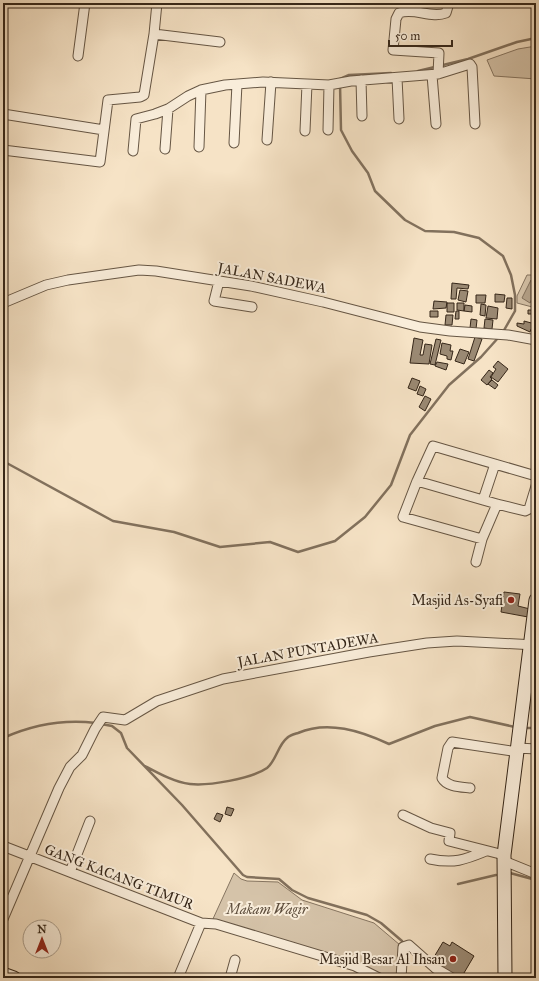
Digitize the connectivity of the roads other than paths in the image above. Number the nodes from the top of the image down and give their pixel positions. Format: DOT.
graph roads {
  1 [pos="85,3"];
  2 [pos="157,3"];
  3 [pos="449,3"];
  4 [pos="154,34"];
  5 [pos="220,42"];
  6 [pos="78,56"];
  7 [pos="436,73"];
  8 [pos="397,78"];
  9 [pos="356,81"];
  10 [pos="271,82"];
  11 [pos="237,84"];
  12 [pos="307,84"];
  13 [pos="331,85"];
  14 [pos="201,90"];
  15 [pos="168,108"];
  16 [pos="3,114"];
  17 [pos="362,116"];
  18 [pos="399,119"];
  19 [pos="436,124"];
  20 [pos="475,124"];
  21 [pos="104,130"];
  22 [pos="328,130"];
  23 [pos="305,131"];
  24 [pos="266,140"];
  25 [pos="234,144"];
  26 [pos="199,146"];
  27 [pos="165,149"];
  28 [pos="3,150"];
  29 [pos="133,152"];
  30 [pos="219,281"];
  31 [pos="3,303"];
  32 [pos="252,307"];
  33 [pos="536,340"];
  34 [pos="495,464"];
  35 [pos="536,476"];
  36 [pos="417,481"];
  37 [pos="536,486"];
  38 [pos="483,500"];
  39 [pos="496,504"];
  40 [pos="482,540"];
  41 [pos="476,562"];
  42 [pos="536,600"];
  43 [pos="533,645"];
  44 [pos="536,749"];
  45 [pos="518,750"];
  46 [pos="470,788"];
  47 [pos="403,815"];
  48 [pos="90,821"];
  49 [pos="3,846"];
  50 [pos="486,851"];
  51 [pos="28,857"];
  52 [pos="504,858"];
  53 [pos="430,859"];
  54 [pos="70,872"];
  55 [pos="536,874"];
  56 [pos="3,919"];
  57 [pos="201,923"];
  58 [pos="235,960"];
  59 [pos="3,974"];
  60 [pos="14,978"];
  61 [pos="178,978"];
  62 [pos="230,978"];
  63 [pos="379,978"];
  64 [pos="401,978"];
  65 [pos="452,978"];
  66 [pos="505,978"];
  1 -- 6 [label="street"];
  2 -- 4 [label="street"];
  3 -- 7 [label="street"];
  4 -- 5 [label="street"];
  4 -- 21 [label="street"];
  7 -- 8 [label="street"];
  7 -- 19 [label="street"];
  7 -- 20 [label="street"];
  8 -- 9 [label="street"];
  8 -- 18 [label="street"];
  9 -- 13 [label="street"];
  9 -- 17 [label="street"];
  10 -- 11 [label="street"];
  10 -- 12 [label="street"];
  10 -- 24 [label="street"];
  11 -- 14 [label="street"];
  11 -- 25 [label="street"];
  12 -- 13 [label="street"];
  12 -- 23 [label="street"];
  13 -- 22 [label="street"];
  14 -- 15 [label="street"];
  14 -- 26 [label="street"];
  15 -- 27 [label="street"];
  15 -- 29 [label="street"];
  16 -- 21 [label="street"];
  21 -- 28 [label="street"];
  30 -- 31 [label="street, JALAN SADEWA"];
  30 -- 32 [label="street"];
  30 -- 33 [label="street, JALAN SADEWA"];
  34 -- 35 [label="street"];
  34 -- 36 [label="street"];
  34 -- 38 [label="street"];
  36 -- 38 [label="street"];
  36 -- 40 [label="street"];
  37 -- 39 [label="street"];
  38 -- 39 [label="street"];
  39 -- 40 [label="street"];
  40 -- 41 [label="street"];
  42 -- 43 [label="main road"];
  43 -- 45 [label="main road"];
  43 -- 51 [label="street, JALAN PUNTADEWA"];
  44 -- 45 [label="street"];
  45 -- 46 [label="street"];
  45 -- 52 [label="main road"];
  47 -- 50 [label="street"];
  48 -- 54 [label="street"];
  49 -- 51 [label="street, GANG KACANG TIMUR"];
  50 -- 52 [label="street"];
  50 -- 53 [label="street"];
  51 -- 54 [label="street, GANG KACANG TIMUR"];
  51 -- 56 [label="street"];
  52 -- 55 [label="street"];
  52 -- 66 [label="main road"];
  54 -- 57 [label="street, GANG KACANG TIMUR"];
  57 -- 61 [label="street"];
  57 -- 63 [label="street, GANG KACANG TIMUR"];
  58 -- 62 [label="street"];
  59 -- 60 [label="main road"];
  64 -- 65 [label="street"];
}
